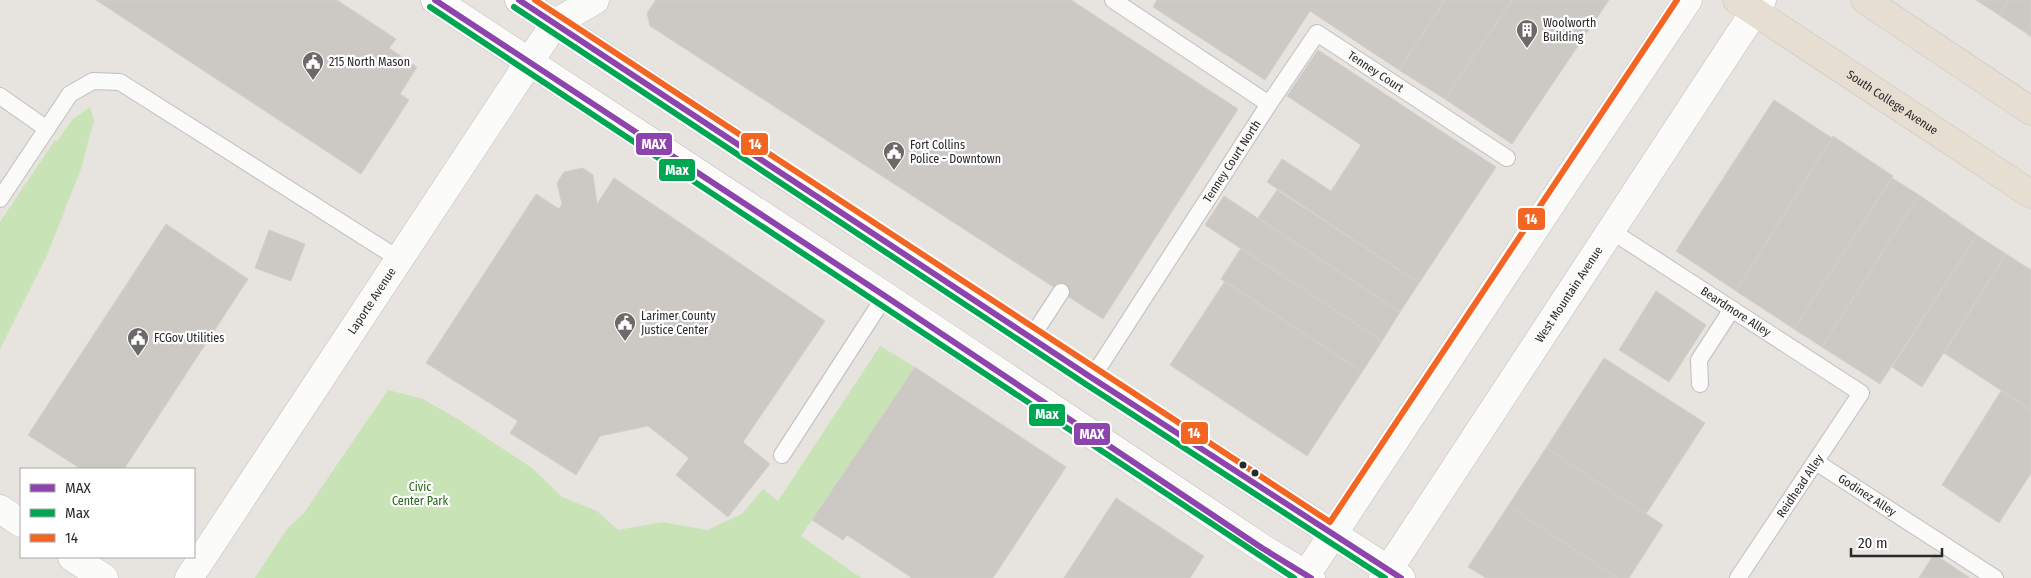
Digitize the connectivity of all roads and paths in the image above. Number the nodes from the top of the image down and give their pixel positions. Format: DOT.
graph roads {
  1 [pos="435,0"];
  2 [pos="519,0"];
  3 [pos="596,0"];
  4 [pos="1113,0"];
  5 [pos="1688,0"];
  6 [pos="1865,0"];
  7 [pos="1751,4"];
  8 [pos="556,12"];
  9 [pos="530,62"];
  10 [pos="0,96"];
  11 [pos="1269,104"];
  12 [pos="2031,111"];
  13 [pos="47,129"];
  14 [pos="1507,158"];
  15 [pos="2031,194"];
  16 [pos="0,199"];
  17 [pos="1610,230"];
  18 [pos="398,259"];
  19 [pos="1062,292"];
  20 [pos="885,296"];
  21 [pos="1732,309"];
  22 [pos="1031,338"];
  23 [pos="1092,378"];
  24 [pos="1700,384"];
  25 [pos="1861,393"];
  26 [pos="782,455"];
  27 [pos="1816,462"];
  28 [pos="1332,534"];
  29 [pos="74,558"];
  30 [pos="1391,575"];
  31 [pos="1307,577"];
  32 [pos="104,578"];
  33 [pos="189,578"];
  34 [pos="1738,578"];
  35 [pos="1995,578"];
  1 -- 9 [label="street"];
  2 -- 8 [label="street"];
  3 -- 8 [label="street, Laporte Avenue"];
  4 -- 11 [label="lane"];
  5 -- 28 [label="street"];
  6 -- 12 [label="highway"];
  7 -- 15 [label="highway, South College Avenue"];
  7 -- 17 [label="street, West Mountain Avenue"];
  8 -- 9 [label="street, Laporte Avenue"];
  8 -- 22 [label="street"];
  9 -- 18 [label="street, Laporte Avenue"];
  9 -- 20 [label="street"];
  10 -- 13 [label="lane"];
  11 -- 14 [label="lane, Tenney Court"];
  11 -- 23 [label="lane, Tenney Court North"];
  13 -- 16 [label="lane"];
  13 -- 18 [label="lane"];
  17 -- 21 [label="lane, Beardmore Alley"];
  17 -- 30 [label="street, West Mountain Avenue"];
  18 -- 33 [label="street, Laporte Avenue"];
  19 -- 22 [label="lane"];
  20 -- 26 [label="lane"];
  20 -- 31 [label="street"];
  21 -- 24 [label="lane"];
  21 -- 25 [label="lane, Beardmore Alley"];
  22 -- 23 [label="street"];
  23 -- 28 [label="street"];
  25 -- 27 [label="lane, Reidhead Alley"];
  27 -- 34 [label="lane, Reidhead Alley"];
  27 -- 35 [label="lane, Godinez Alley"];
  28 -- 30 [label="street"];
  28 -- 31 [label="street"];
  29 -- 32 [label="street"];
}
